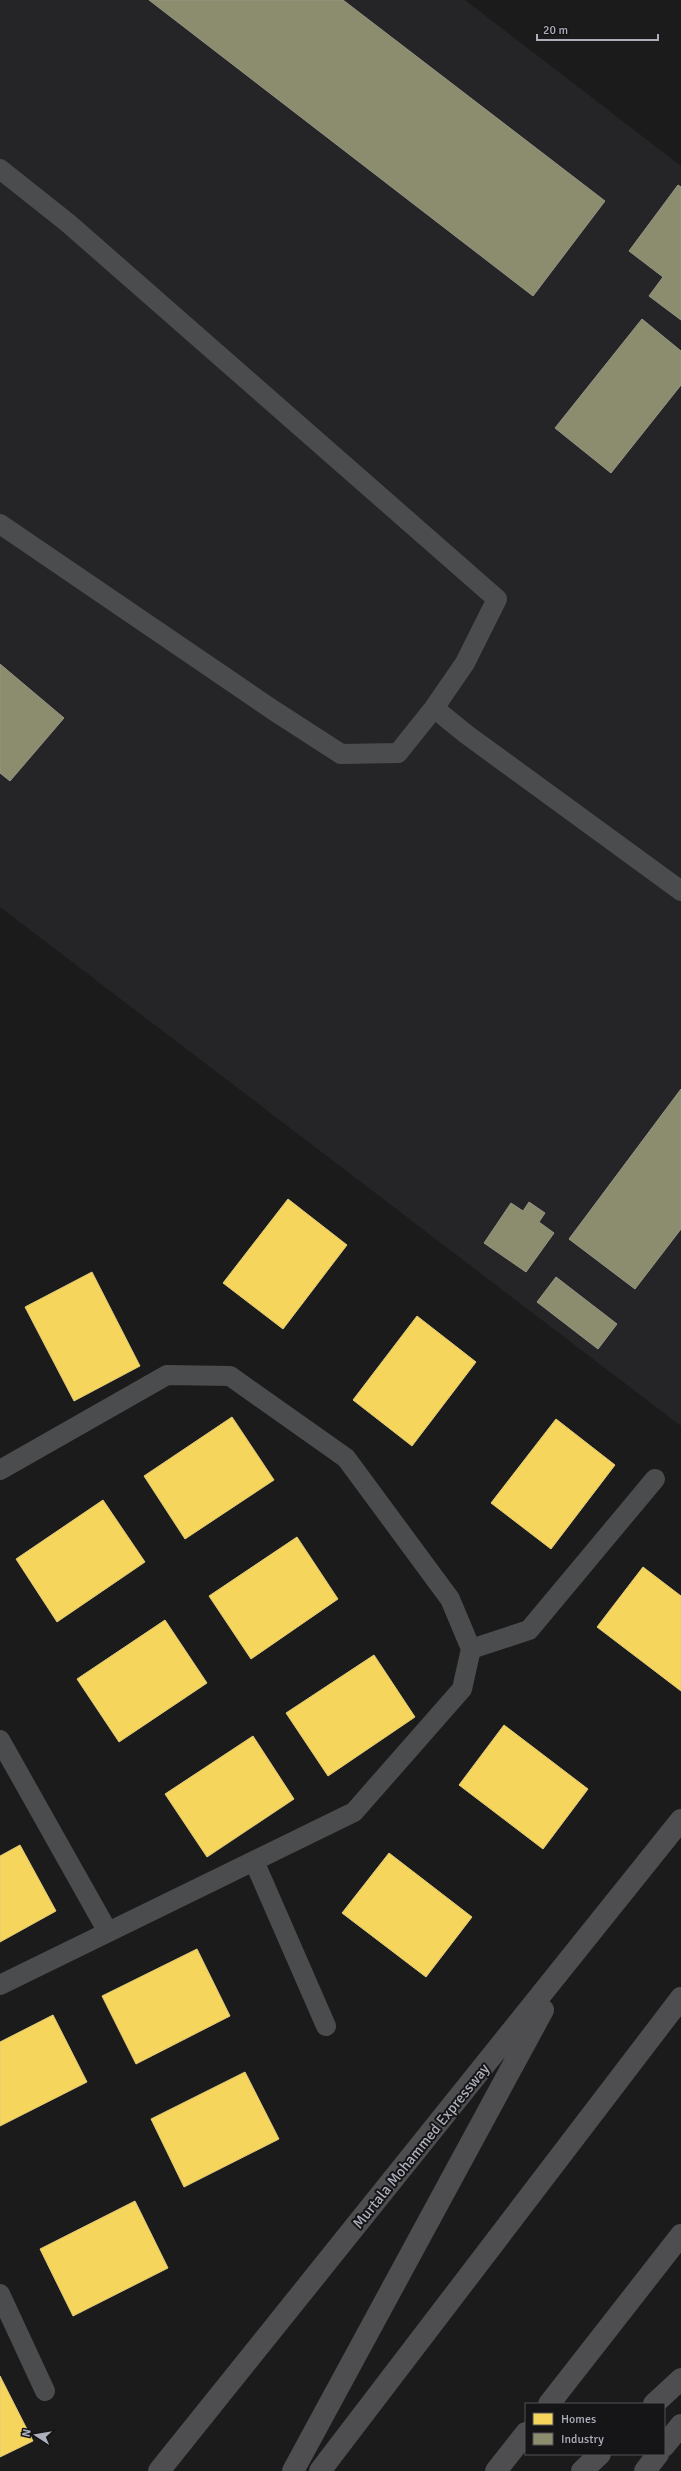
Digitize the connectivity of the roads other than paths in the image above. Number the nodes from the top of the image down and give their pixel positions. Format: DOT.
graph roads {
  1 [pos="0,169"];
  2 [pos="0,524"];
  3 [pos="434,708"];
  4 [pos="681,891"];
  5 [pos="0,1470"];
  6 [pos="655,1479"];
  7 [pos="471,1649"];
  8 [pos="0,1740"];
  9 [pos="681,1820"];
  10 [pos="254,1861"];
  11 [pos="108,1932"];
  12 [pos="569,1962"];
  13 [pos="0,1985"];
  14 [pos="681,1998"];
  15 [pos="326,2026"];
  16 [pos="681,2235"];
  17 [pos="0,2294"];
  18 [pos="681,2379"];
  19 [pos="45,2391"];
  20 [pos="550,2403"];
  21 [pos="655,2403"];
  22 [pos="681,2425"];
  23 [pos="525,2434"];
  24 [pos="665,2445"];
  25 [pos="599,2455"];
  26 [pos="657,2455"];
  27 [pos="159,2471"];
  28 [pos="293,2471"];
  29 [pos="320,2471"];
  30 [pos="496,2471"];
  31 [pos="582,2471"];
  32 [pos="645,2471"];
  1 -- 3 [label="lane"];
  2 -- 3 [label="lane"];
  3 -- 4 [label="lane"];
  5 -- 7 [label="lane"];
  6 -- 7 [label="lane"];
  7 -- 10 [label="lane"];
  8 -- 11 [label="lane"];
  9 -- 12 [label="highway, Murtala Mohammed Expressway"];
  10 -- 11 [label="lane"];
  10 -- 15 [label="lane"];
  11 -- 13 [label="lane"];
  12 -- 27 [label="highway, Murtala Mohammed Expressway"];
  12 -- 28 [label="highway"];
  14 -- 29 [label="highway"];
  16 -- 20 [label="highway"];
  17 -- 19 [label="lane"];
  18 -- 21 [label="highway"];
  22 -- 24 [label="highway"];
  23 -- 30 [label="highway"];
  25 -- 31 [label="highway"];
  26 -- 32 [label="highway"];
}
